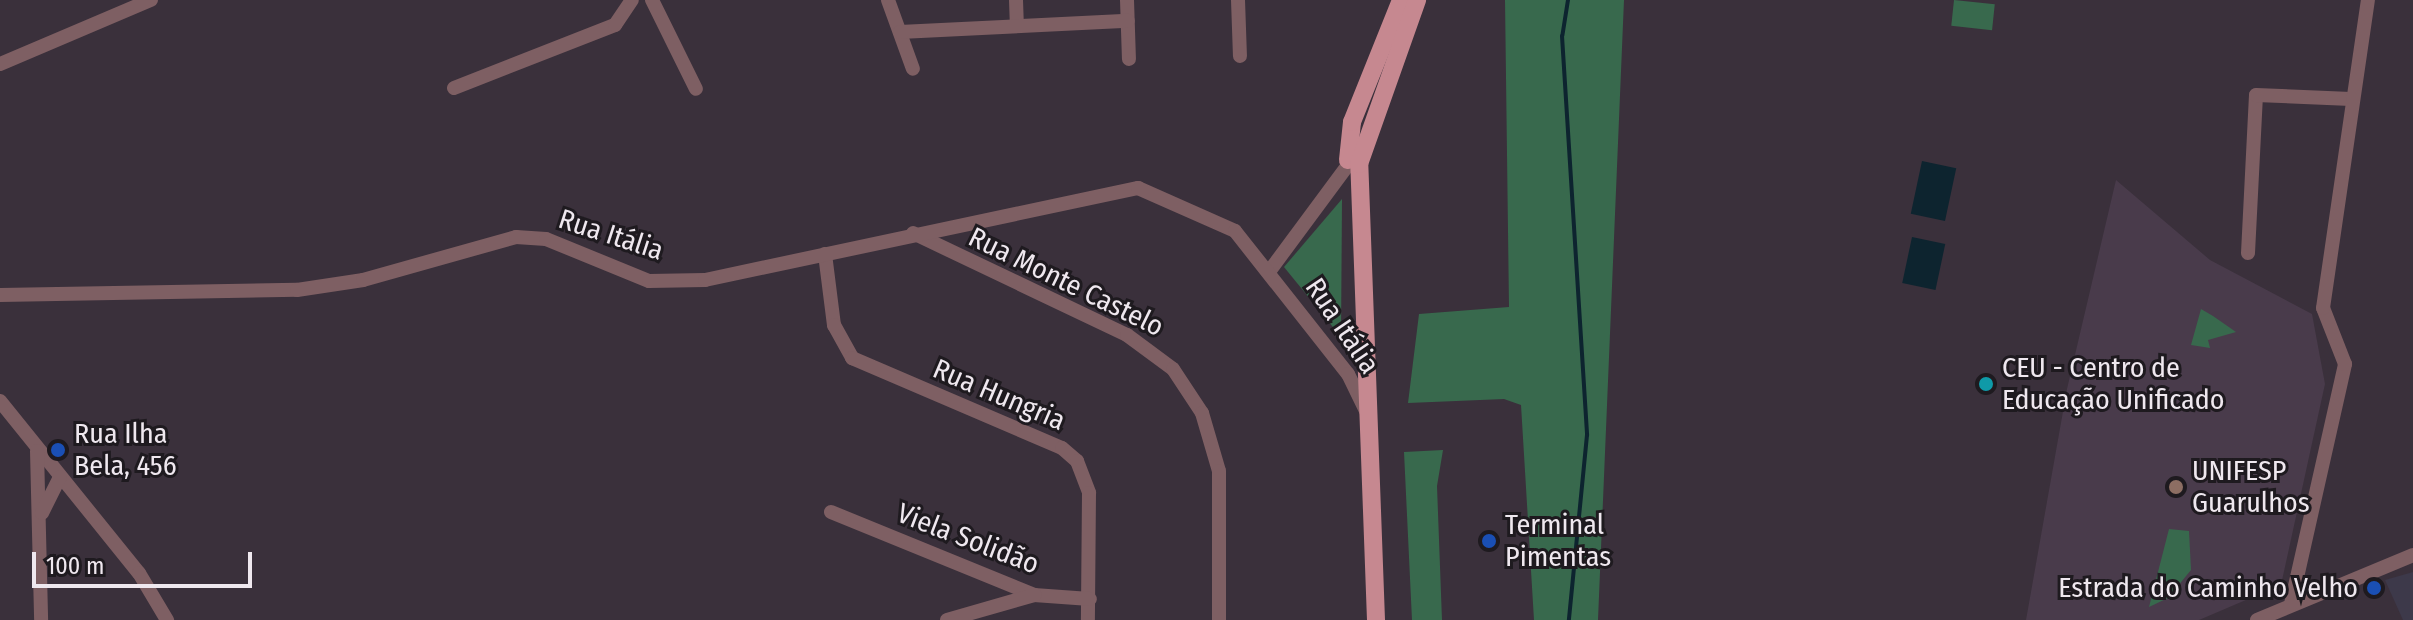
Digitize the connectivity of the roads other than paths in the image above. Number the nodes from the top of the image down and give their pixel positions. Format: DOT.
graph roads {
  1 [pos="151,0"];
  2 [pos="632,0"];
  3 [pos="652,0"];
  4 [pos="888,0"];
  5 [pos="1016,0"];
  6 [pos="1127,0"];
  7 [pos="1238,0"];
  8 [pos="1401,0"];
  9 [pos="1417,0"];
  10 [pos="2368,0"];
  11 [pos="1128,21"];
  12 [pos="1017,24"];
  13 [pos="900,32"];
  14 [pos="1240,56"];
  15 [pos="1129,59"];
  16 [pos="0,64"];
  17 [pos="913,69"];
  18 [pos="454,88"];
  19 [pos="696,89"];
  20 [pos="2351,99"];
  21 [pos="1360,146"];
  22 [pos="1347,169"];
  23 [pos="913,233"];
  24 [pos="2248,253"];
  25 [pos="825,254"];
  26 [pos="1271,269"];
  27 [pos="0,295"];
  28 [pos="0,401"];
  29 [pos="1367,413"];
  30 [pos="37,450"];
  31 [pos="60,477"];
  32 [pos="831,512"];
  33 [pos="40,517"];
  34 [pos="2413,555"];
  35 [pos="1034,595"];
  36 [pos="1090,599"];
  37 [pos="2291,604"];
  38 [pos="41,620"];
  39 [pos="167,620"];
  40 [pos="947,620"];
  41 [pos="1088,620"];
  42 [pos="1219,620"];
  43 [pos="1376,620"];
  44 [pos="2257,620"];
  1 -- 16 [label="street"];
  2 -- 18 [label="street"];
  3 -- 19 [label="street"];
  4 -- 13 [label="street"];
  5 -- 12 [label="street"];
  6 -- 11 [label="street"];
  7 -- 14 [label="street"];
  8 -- 22 [label="main road"];
  9 -- 21 [label="main road"];
  10 -- 20 [label="street"];
  11 -- 12 [label="street"];
  11 -- 15 [label="street"];
  12 -- 13 [label="street"];
  13 -- 17 [label="street"];
  20 -- 24 [label="street"];
  20 -- 37 [label="street"];
  21 -- 22 [label="street, Rua Itália"];
  21 -- 29 [label="main road"];
  22 -- 26 [label="street, Rua Itália"];
  22 -- 29 [label="main road"];
  23 -- 25 [label="street, Rua Itália"];
  23 -- 26 [label="street, Rua Itália"];
  23 -- 42 [label="street, Rua Monte Castelo"];
  25 -- 27 [label="street, Rua Itália"];
  25 -- 36 [label="street, Rua Hungria"];
  26 -- 29 [label="street, Rua Itália"];
  28 -- 30 [label="street"];
  29 -- 43 [label="main road"];
  30 -- 31 [label="street"];
  30 -- 33 [label="street"];
  31 -- 33 [label="street"];
  31 -- 39 [label="street"];
  32 -- 35 [label="street, Viela Solidão"];
  33 -- 38 [label="street"];
  34 -- 37 [label="street"];
  35 -- 36 [label="street, Viela Solidão"];
  35 -- 40 [label="street"];
  36 -- 41 [label="street, Rua Hungria"];
  37 -- 44 [label="street"];
}
